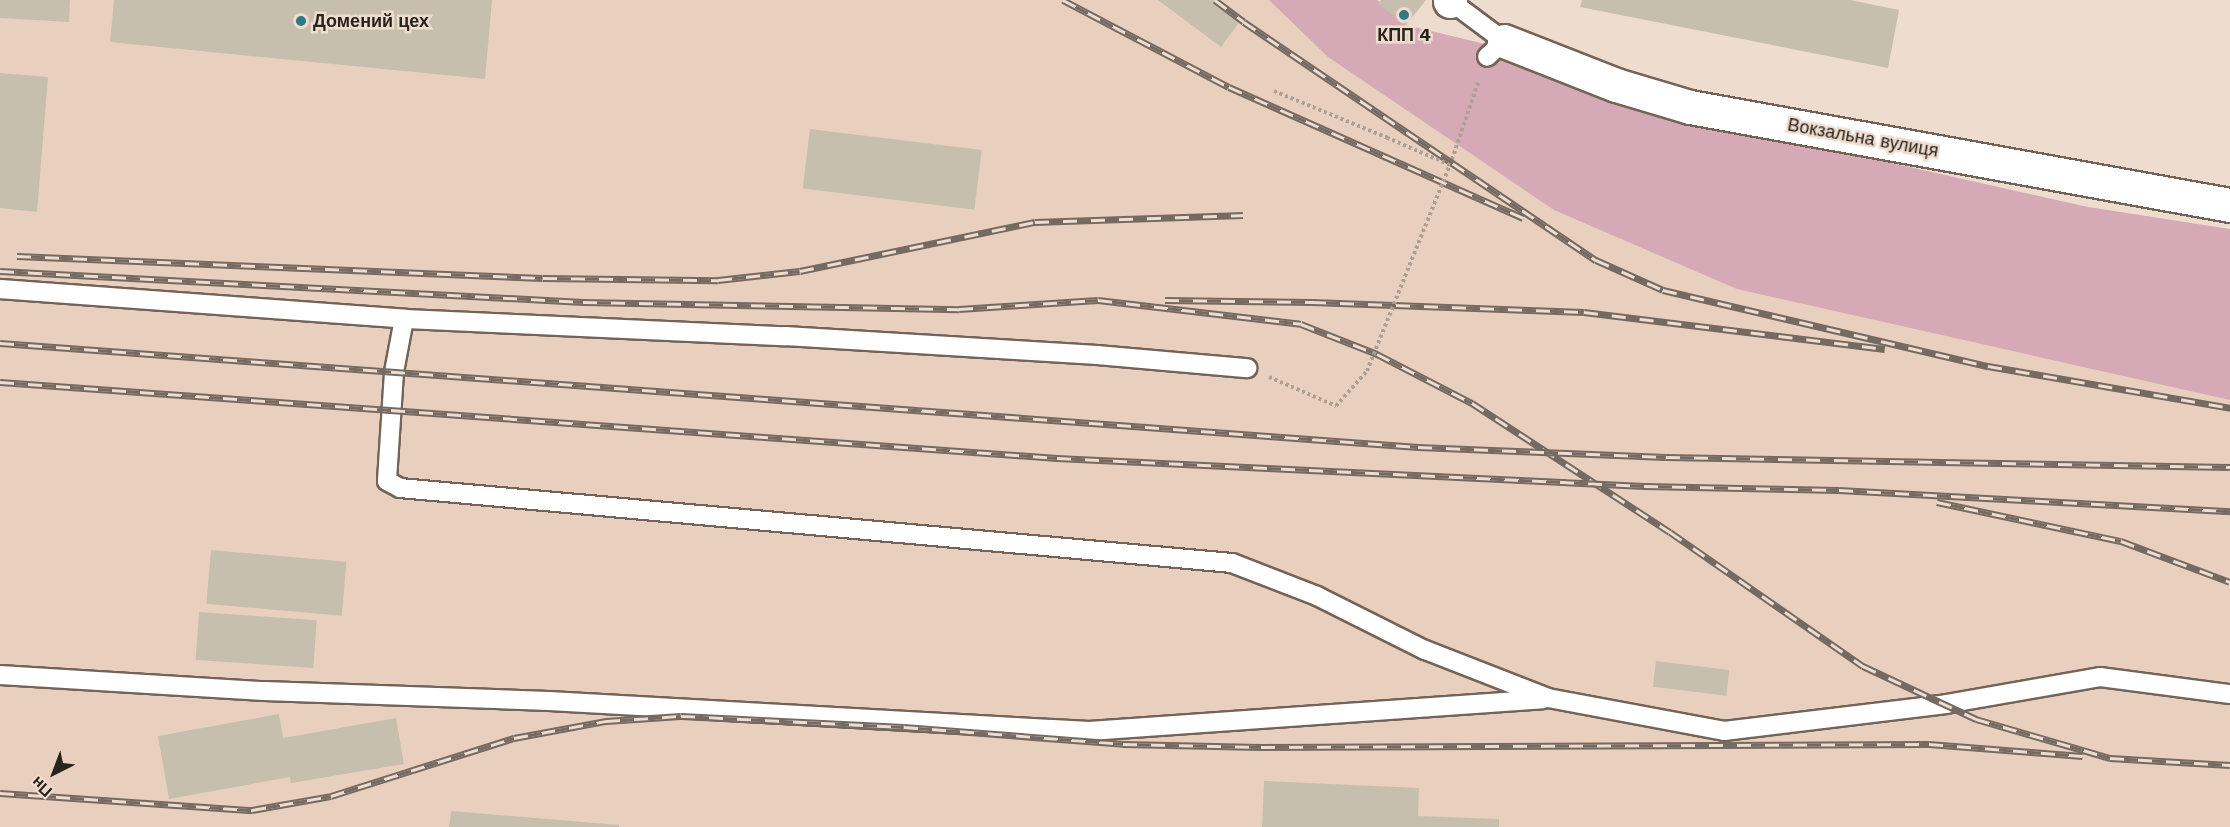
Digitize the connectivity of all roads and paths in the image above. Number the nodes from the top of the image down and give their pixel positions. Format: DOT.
graph roads {
  1 [pos="1450,0"];
  2 [pos="1495,49"];
  3 [pos="1274,92"];
  4 [pos="1450,165"];
  5 [pos="2230,205"];
  6 [pos="0,290"];
  7 [pos="404,319"];
  8 [pos="1247,368"];
  9 [pos="0,675"];
  10 [pos="2230,694"];
  11 [pos="1548,698"];
  1 -- 2 [label="lane"];
  2 -- 4 [label="path"];
  2 -- 5 [label="street, Вокзальна вулиця"];
  3 -- 4 [label="path, bridge"];
  4 -- 8 [label="path, bridge"];
  6 -- 7 [label="lane"];
  7 -- 8 [label="lane"];
  7 -- 11 [label="lane"];
  9 -- 11 [label="lane"];
  10 -- 11 [label="lane"];
}
